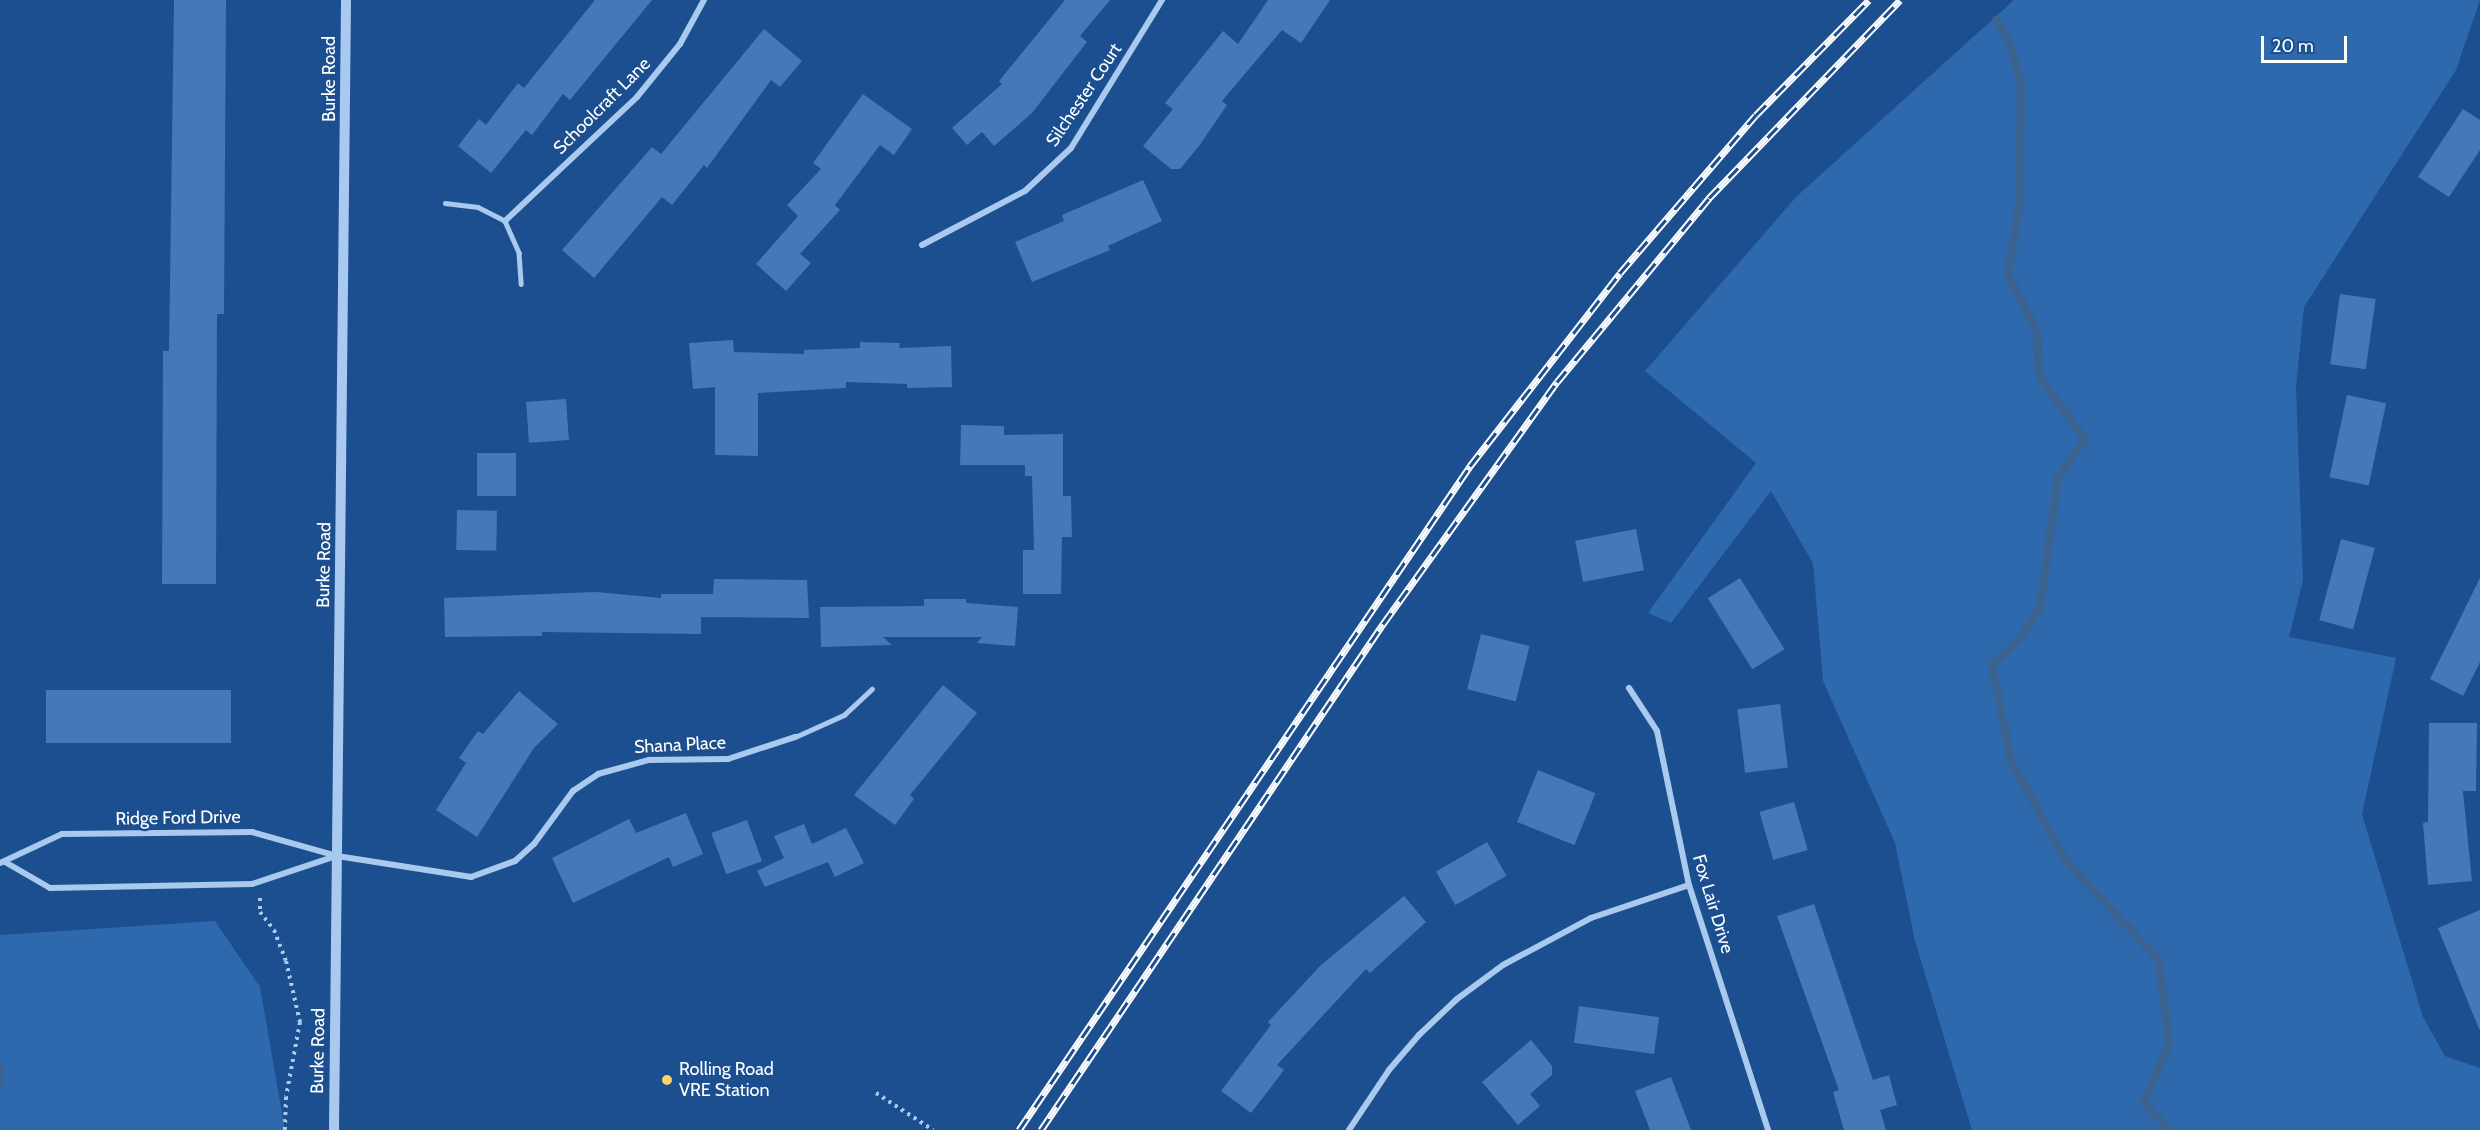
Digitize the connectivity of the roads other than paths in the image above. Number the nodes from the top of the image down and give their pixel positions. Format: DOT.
graph roads {
  1 [pos="346,0"];
  2 [pos="704,0"];
  3 [pos="1162,0"];
  4 [pos="445,203"];
  5 [pos="506,221"];
  6 [pos="922,245"];
  7 [pos="520,284"];
  8 [pos="1629,688"];
  9 [pos="872,689"];
  10 [pos="795,737"];
  11 [pos="337,856"];
  12 [pos="2,863"];
  13 [pos="1689,885"];
  14 [pos="334,1130"];
  15 [pos="1348,1130"];
  16 [pos="1768,1130"];
  1 -- 11 [label="street, Burke Road"];
  2 -- 5 [label="street, Schoolcraft Lane"];
  3 -- 6 [label="street, Silchester Court"];
  4 -- 5 [label="lane"];
  5 -- 7 [label="lane"];
  8 -- 13 [label="street, Fox Lair Drive"];
  9 -- 10 [label="lane, Shana Place"];
  10 -- 11 [label="street, Shana Place"];
  11 -- 12 [label="street, Ridge Ford Drive"];
  11 -- 12 [label="street, Ridge Ford Drive"];
  11 -- 14 [label="street, Burke Road"];
  13 -- 15 [label="street"];
  13 -- 16 [label="street, Fox Lair Drive"];
}
